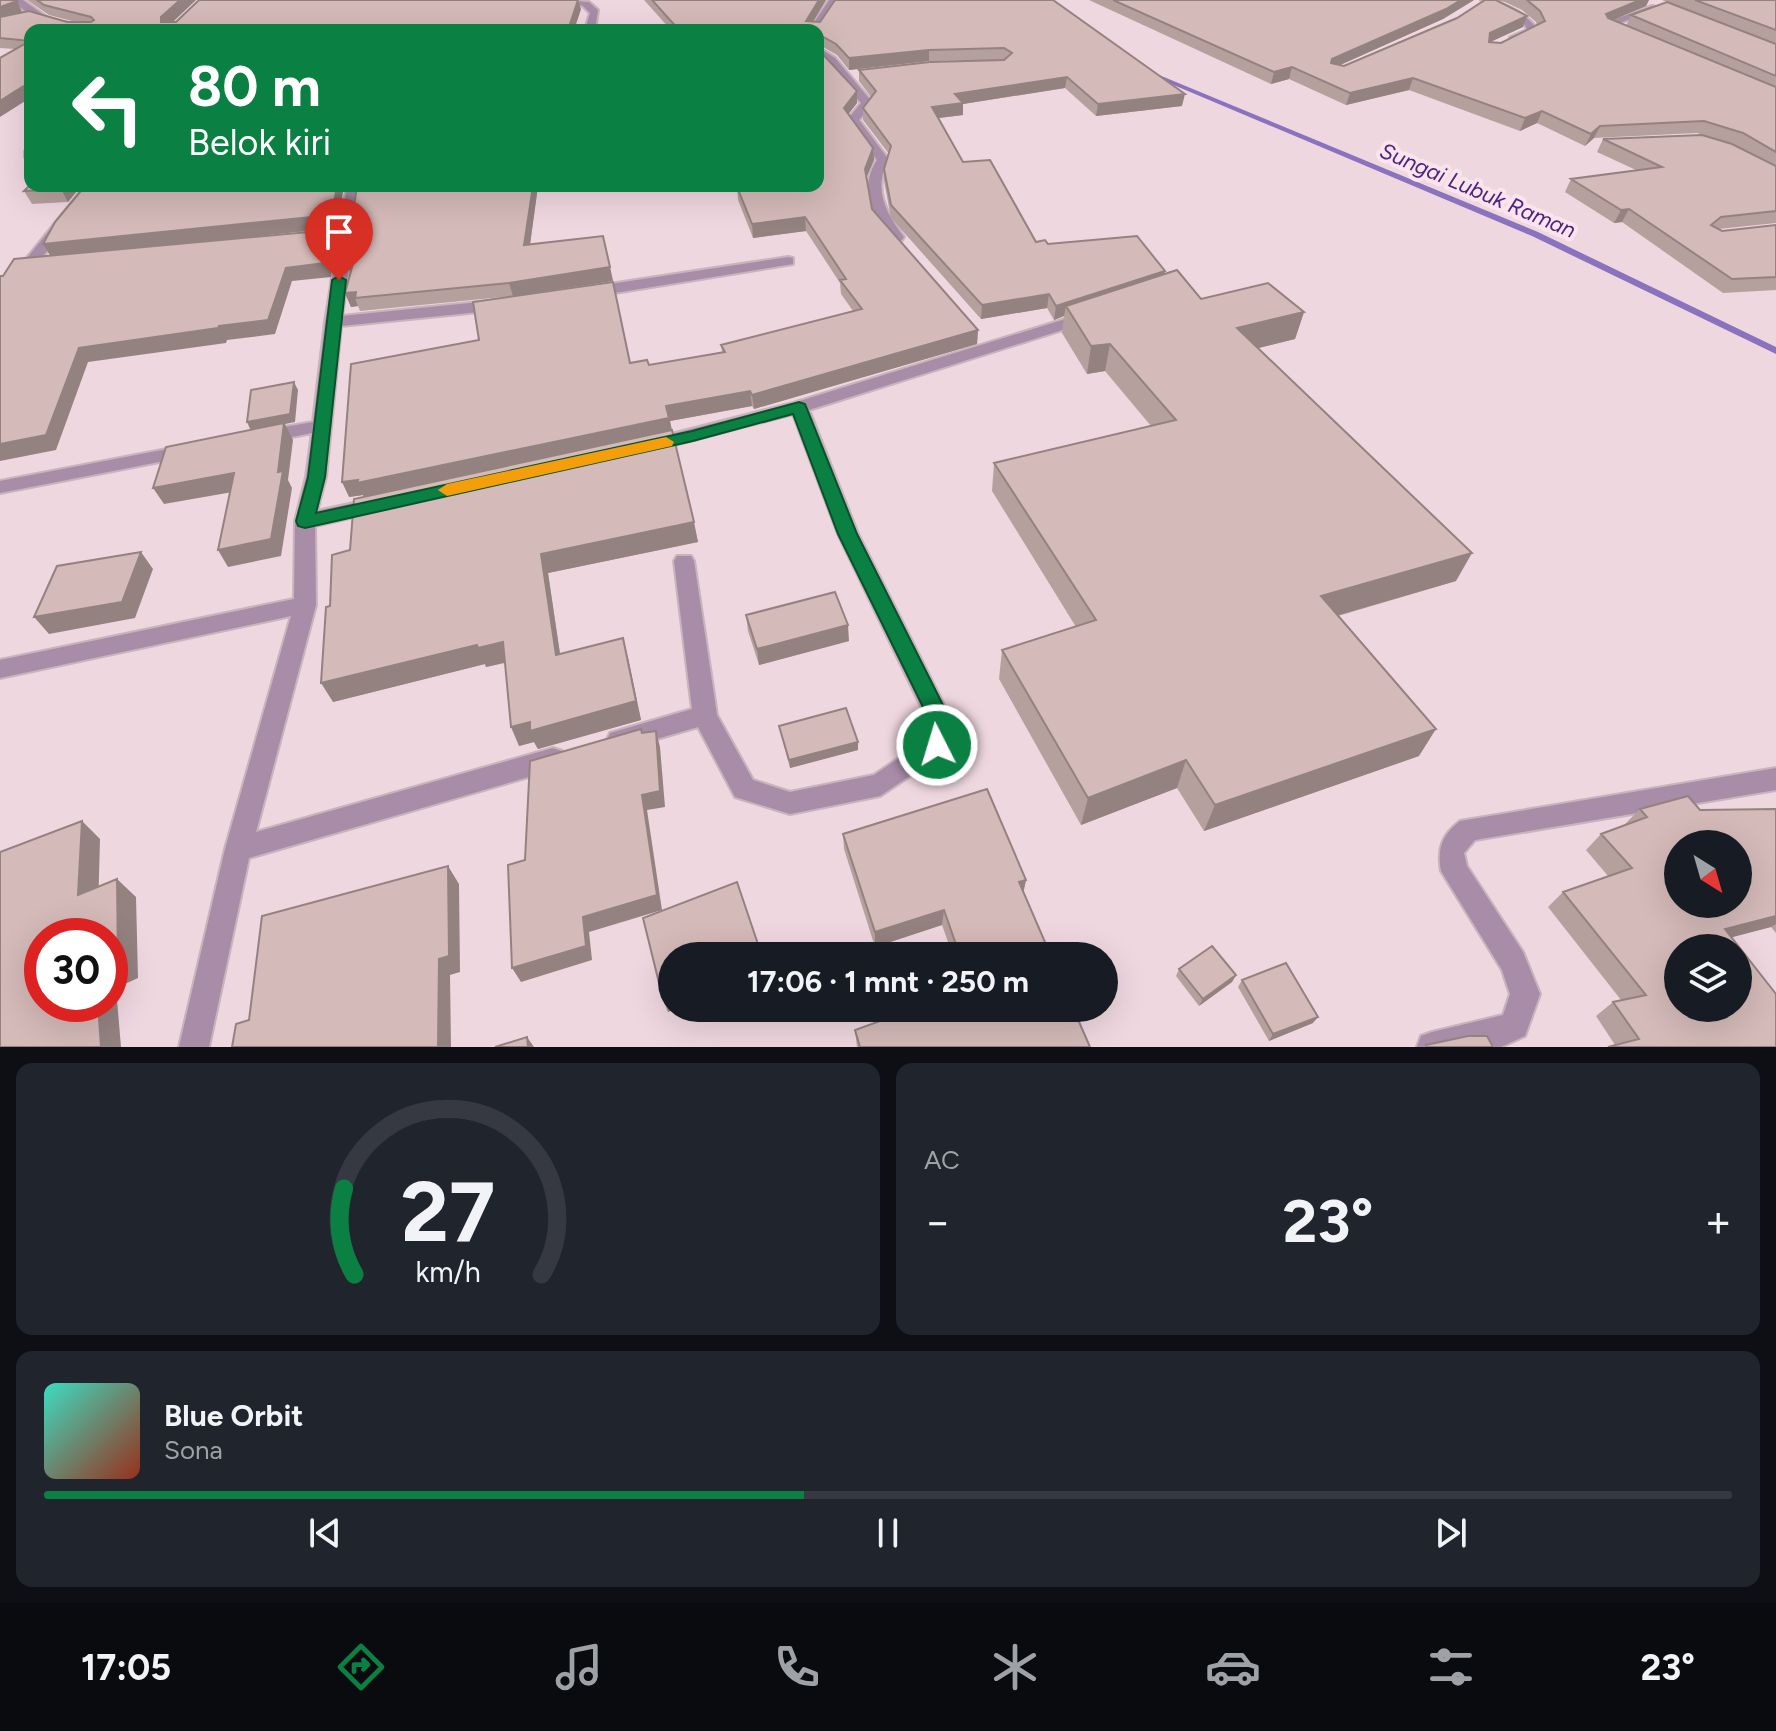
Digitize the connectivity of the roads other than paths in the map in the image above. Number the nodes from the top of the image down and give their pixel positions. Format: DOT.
graph roads {
  1 [pos="17,0"];
  2 [pos="568,0"];
  3 [pos="834,0"];
  4 [pos="1648,0"];
  5 [pos="1482,2"];
  6 [pos="64,24"];
  7 [pos="592,24"];
  8 [pos="818,24"];
  9 [pos="1637,38"];
  10 [pos="1505,43"];
  11 [pos="824,54"];
  12 [pos="87,192"];
  13 [pos="352,192"];
  14 [pos="902,243"];
  15 [pos="788,261"];
  16 [pos="42,266"];
  17 [pos="574,294"];
  18 [pos="513,304"];
  19 [pos="1110,310"];
  20 [pos="333,322"];
  21 [pos="799,407"];
  22 [pos="321,426"];
  23 [pos="247,440"];
  24 [pos="202,448"];
  25 [pos="631,450"];
  26 [pos="0,487"];
  27 [pos="398,501"];
  28 [pos="305,521"];
  29 [pos="684,561"];
  30 [pos="305,605"];
  31 [pos="0,669"];
  32 [pos="705,715"];
  33 [pos="600,745"];
  34 [pos="570,754"];
  35 [pos="1776,779"];
  36 [pos="238,849"];
  37 [pos="194,1047"];
  38 [pos="1432,1047"];
  1 -- 6 [label="street"];
  2 -- 7 [label="street"];
  3 -- 8 [label="street"];
  4 -- 9 [label="street"];
  5 -- 10 [label="street"];
  11 -- 14 [label="street"];
  12 -- 16 [label="street"];
  13 -- 20 [label="street"];
  15 -- 17 [label="street"];
  18 -- 20 [label="street"];
  19 -- 21 [label="street"];
  20 -- 22 [label="street"];
  21 -- 25 [label="street"];
  21 -- 32 [label="street"];
  22 -- 23 [label="street"];
  22 -- 28 [label="street"];
  24 -- 26 [label="street"];
  27 -- 28 [label="street"];
  28 -- 30 [label="street"];
  29 -- 32 [label="street"];
  30 -- 31 [label="street"];
  30 -- 36 [label="street"];
  32 -- 33 [label="street"];
  34 -- 36 [label="street"];
  35 -- 38 [label="street"];
  36 -- 37 [label="street"];
}
